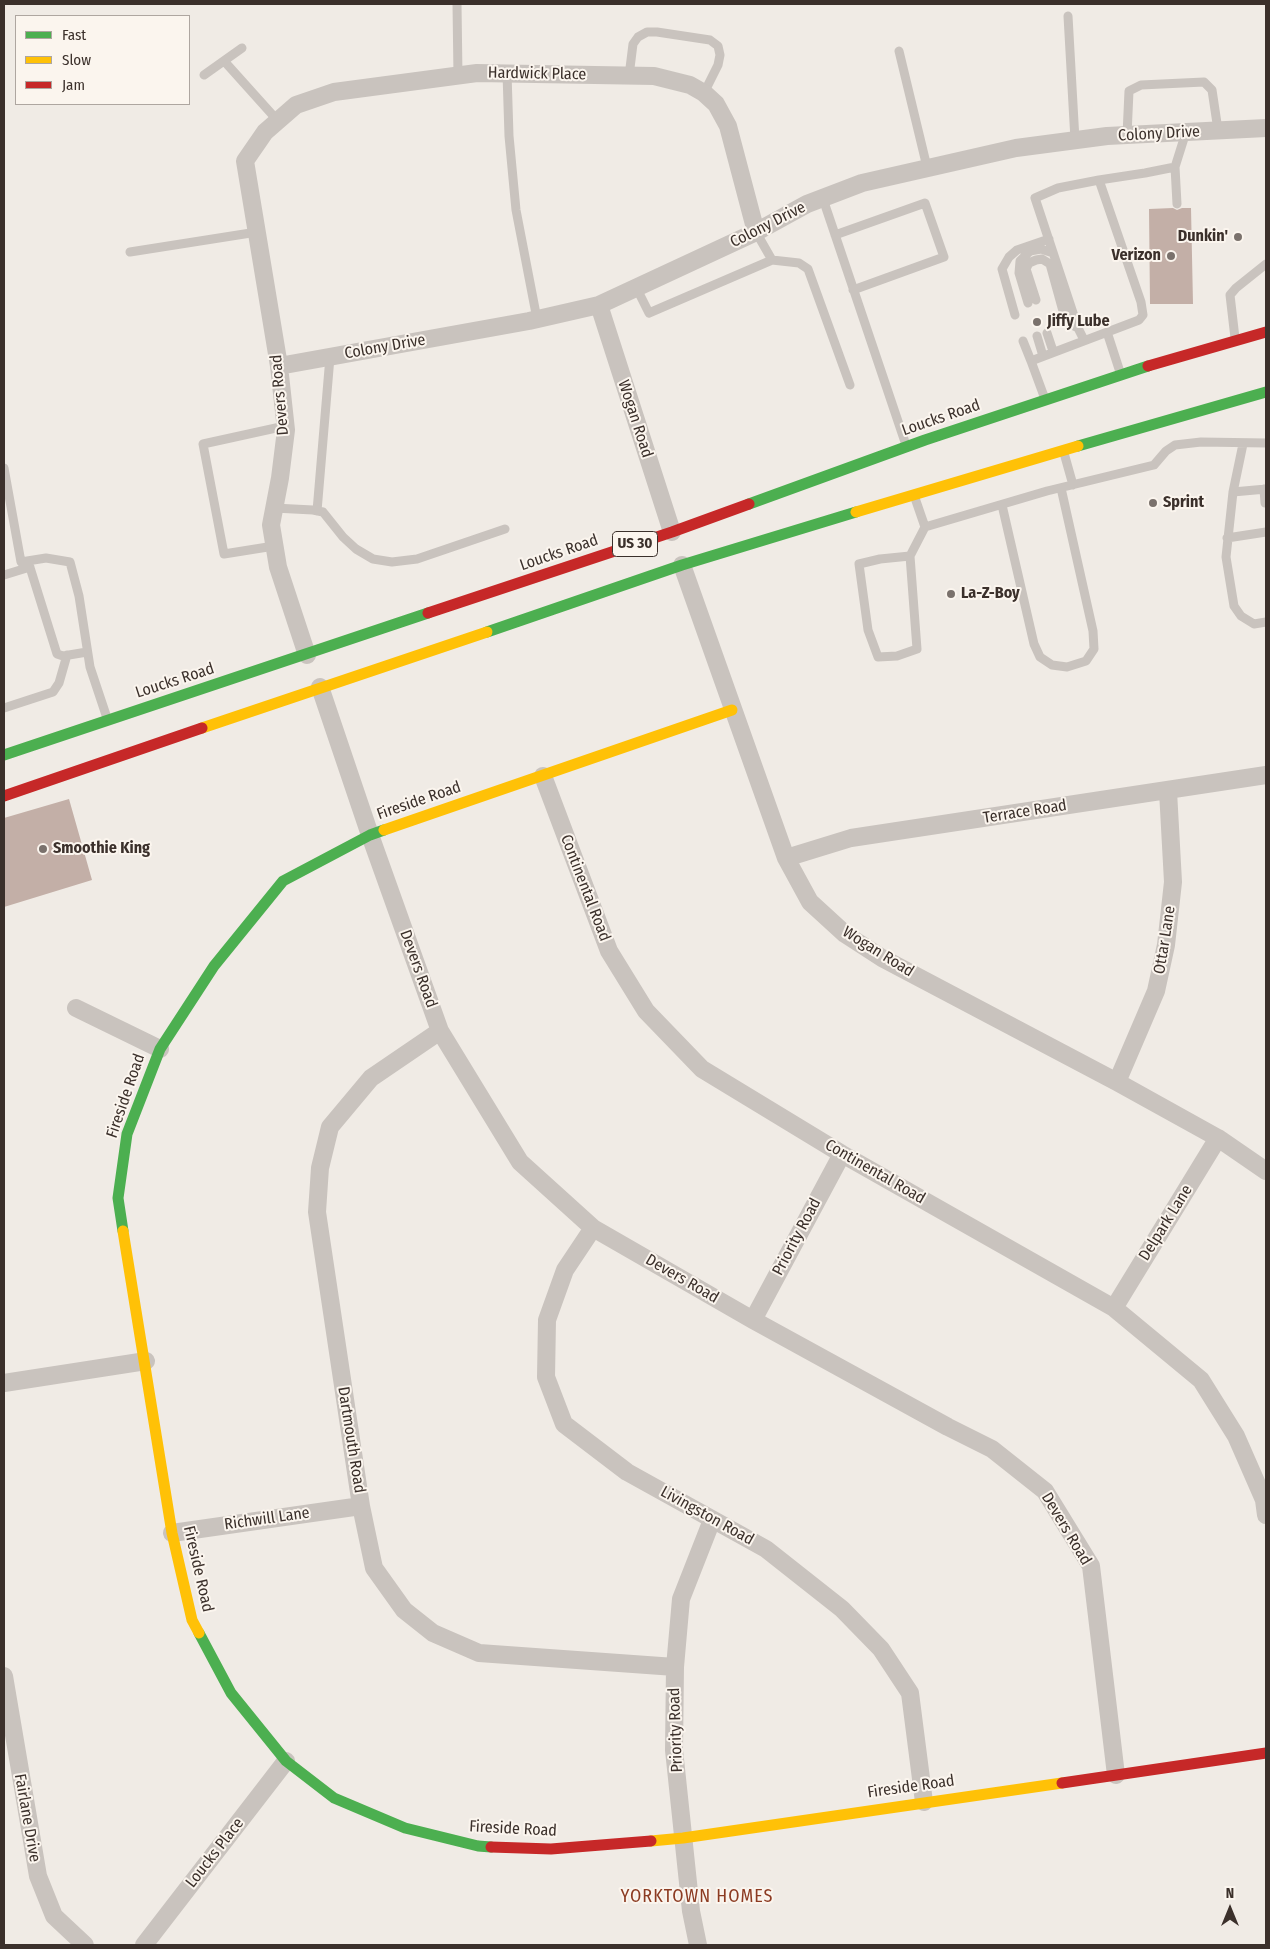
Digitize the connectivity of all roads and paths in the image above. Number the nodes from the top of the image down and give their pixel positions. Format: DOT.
graph roads {
  1 [pos="456,4"];
  2 [pos="1068,16"];
  3 [pos="242,48"];
  4 [pos="899,52"];
  5 [pos="225,62"];
  6 [pos="508,73"];
  7 [pos="204,75"];
  8 [pos="458,76"];
  9 [pos="629,76"];
  10 [pos="704,93"];
  11 [pos="278,121"];
  12 [pos="1266,128"];
  13 [pos="1218,130"];
  14 [pos="1186,132"];
  15 [pos="1127,136"];
  16 [pos="1075,140"];
  17 [pos="246,161"];
  18 [pos="927,167"];
  19 [pos="1175,167"];
  20 [pos="1099,180"];
  21 [pos="823,199"];
  22 [pos="1177,204"];
  23 [pos="257,232"];
  24 [pos="756,232"];
  25 [pos="836,235"];
  26 [pos="1049,239"];
  27 [pos="130,252"];
  28 [pos="1053,253"];
  29 [pos="772,260"];
  30 [pos="1266,264"];
  31 [pos="636,287"];
  32 [pos="853,290"];
  33 [pos="599,305"];
  34 [pos="1015,315"];
  35 [pos="537,319"];
  36 [pos="1078,328"];
  37 [pos="1107,332"];
  38 [pos="1266,332"];
  39 [pos="1047,333"];
  40 [pos="1037,336"];
  41 [pos="1084,340"];
  42 [pos="1023,341"];
  43 [pos="1235,341"];
  44 [pos="1053,351"];
  45 [pos="1043,356"];
  46 [pos="330,357"];
  47 [pos="1031,361"];
  48 [pos="280,366"];
  49 [pos="1121,375"];
  50 [pos="850,385"];
  51 [pos="1266,392"];
  52 [pos="1266,396"];
  53 [pos="1244,398"];
  54 [pos="1045,400"];
  55 [pos="285,426"];
  56 [pos="1266,443"];
  57 [pos="1243,444"];
  58 [pos="906,446"];
  59 [pos="1064,450"];
  60 [pos="4,468"];
  61 [pos="1073,485"];
  62 [pos="1061,488"];
  63 [pos="1265,489"];
  64 [pos="1233,492"];
  65 [pos="914,495"];
  66 [pos="1265,503"];
  67 [pos="1002,505"];
  68 [pos="274,508"];
  69 [pos="317,511"];
  70 [pos="925,527"];
  71 [pos="505,529"];
  72 [pos="672,532"];
  73 [pos="1266,532"];
  74 [pos="1227,538"];
  75 [pos="274,546"];
  76 [pos="910,556"];
  77 [pos="29,564"];
  78 [pos="682,565"];
  79 [pos="4,575"];
  80 [pos="1266,622"];
  81 [pos="87,652"];
  82 [pos="307,655"];
  83 [pos="67,656"];
  84 [pos="320,687"];
  85 [pos="4,708"];
  86 [pos="732,710"];
  87 [pos="108,720"];
  88 [pos="4,755"];
  89 [pos="1266,775"];
  90 [pos="543,776"];
  91 [pos="1168,791"];
  92 [pos="4,796"];
  93 [pos="370,835"];
  94 [pos="786,858"];
  95 [pos="76,1008"];
  96 [pos="440,1030"];
  97 [pos="160,1049"];
  98 [pos="1117,1082"];
  99 [pos="1218,1138"];
  100 [pos="842,1154"];
  101 [pos="1266,1172"];
  102 [pos="593,1228"];
  103 [pos="1114,1308"];
  104 [pos="753,1320"];
  105 [pos="146,1361"];
  106 [pos="4,1383"];
  107 [pos="361,1506"];
  108 [pos="1266,1515"];
  109 [pos="712,1520"];
  110 [pos="172,1533"];
  111 [pos="675,1667"];
  112 [pos="4,1676"];
  113 [pos="1266,1753"];
  114 [pos="10,1757"];
  115 [pos="286,1761"];
  116 [pos="1116,1775"];
  117 [pos="924,1802"];
  118 [pos="683,1838"];
  119 [pos="85,1945"];
  120 [pos="144,1945"];
  121 [pos="698,1945"];
  1 -- 8 [label="lane"];
  2 -- 16 [label="lane"];
  3 -- 5 [label="lane"];
  4 -- 18 [label="lane"];
  5 -- 7 [label="lane"];
  5 -- 11 [label="lane"];
  6 -- 8 [label="street, Hardwick Place"];
  6 -- 9 [label="street, Hardwick Place"];
  6 -- 35 [label="lane"];
  8 -- 11 [label="street, Hardwick Place"];
  9 -- 10 [label="street, Hardwick Place"];
  9 -- 10 [label="lane"];
  10 -- 24 [label="street, Hardwick Place"];
  11 -- 17 [label="street, Hardwick Place"];
  12 -- 13 [label="street, Colony Drive"];
  13 -- 14 [label="street, Colony Drive"];
  13 -- 15 [label="lane"];
  14 -- 15 [label="street, Colony Drive"];
  14 -- 19 [label="lane"];
  15 -- 16 [label="street, Colony Drive"];
  16 -- 18 [label="street, Colony Drive"];
  17 -- 23 [label="street, Devers Road"];
  18 -- 21 [label="street, Colony Drive"];
  19 -- 20 [label="lane"];
  19 -- 22 [label="lane"];
  20 -- 26 [label="lane"];
  20 -- 37 [label="lane"];
  21 -- 24 [label="street, Colony Drive"];
  21 -- 25 [label="lane"];
  23 -- 27 [label="lane"];
  23 -- 48 [label="street, Devers Road"];
  24 -- 29 [label="lane"];
  24 -- 31 [label="street, Colony Drive"];
  25 -- 32 [label="lane"];
  25 -- 32 [label="lane"];
  26 -- 28 [label="lane"];
  26 -- 34 [label="lane"];
  28 -- 36 [label="lane"];
  28 -- 36 [label="lane"];
  29 -- 31 [label="lane"];
  29 -- 50 [label="lane"];
  30 -- 43 [label="lane"];
  31 -- 33 [label="street, Colony Drive"];
  32 -- 58 [label="lane"];
  33 -- 35 [label="street, Colony Drive"];
  33 -- 72 [label="street, Wogan Road"];
  35 -- 46 [label="street, Colony Drive"];
  36 -- 41 [label="lane"];
  37 -- 41 [label="lane"];
  37 -- 49 [label="lane"];
  38 -- 43 [label="main road, Loucks Road / US 30"];
  39 -- 44 [label="lane"];
  40 -- 45 [label="lane"];
  41 -- 44 [label="lane"];
  42 -- 47 [label="lane"];
  43 -- 49 [label="main road, Loucks Road / US 30"];
  44 -- 45 [label="lane"];
  45 -- 47 [label="lane"];
  46 -- 48 [label="street, Colony Drive"];
  46 -- 69 [label="lane"];
  47 -- 54 [label="lane"];
  48 -- 55 [label="street, Devers Road"];
  49 -- 54 [label="main road, Loucks Road / US 30"];
  51 -- 53 [label="main road, US 30"];
  52 -- 53 [label="main road"];
  53 -- 59 [label="main road, US 30"];
  54 -- 58 [label="main road, Loucks Road / US 30"];
  55 -- 68 [label="street, Devers Road"];
  55 -- 75 [label="lane"];
  56 -- 57 [label="lane"];
  57 -- 61 [label="lane"];
  57 -- 64 [label="lane"];
  58 -- 72 [label="main road, Loucks Road / US 30"];
  59 -- 61 [label="lane"];
  59 -- 65 [label="main road, US 30"];
  60 -- 77 [label="lane"];
  61 -- 62 [label="lane"];
  62 -- 67 [label="lane"];
  62 -- 67 [label="lane"];
  63 -- 64 [label="lane"];
  63 -- 66 [label="lane"];
  64 -- 74 [label="lane"];
  65 -- 70 [label="lane"];
  65 -- 78 [label="main road, US 30"];
  67 -- 70 [label="lane"];
  68 -- 69 [label="lane"];
  68 -- 75 [label="street, Devers Road"];
  69 -- 71 [label="lane"];
  70 -- 76 [label="lane"];
  72 -- 82 [label="main road, Loucks Road / US 30"];
  73 -- 74 [label="lane"];
  74 -- 80 [label="lane"];
  75 -- 82 [label="street, Devers Road"];
  76 -- 76 [label="lane"];
  77 -- 79 [label="lane"];
  77 -- 81 [label="lane"];
  77 -- 83 [label="lane"];
  78 -- 84 [label="main road, US 30"];
  78 -- 86 [label="street, Wogan Road"];
  81 -- 83 [label="lane"];
  81 -- 87 [label="lane"];
  82 -- 87 [label="main road, Loucks Road / US 30"];
  83 -- 85 [label="lane"];
  84 -- 92 [label="main road, US 30"];
  84 -- 93 [label="street, Devers Road"];
  86 -- 90 [label="main road, Fireside Road"];
  86 -- 94 [label="street, Wogan Road"];
  87 -- 88 [label="main road, Loucks Road / US 30"];
  89 -- 91 [label="street, Terrace Road"];
  90 -- 93 [label="main road, Fireside Road"];
  90 -- 100 [label="street, Continental Road"];
  91 -- 94 [label="street, Terrace Road"];
  91 -- 98 [label="street, Ottar Lane"];
  93 -- 96 [label="street, Devers Road"];
  93 -- 97 [label="main road, Fireside Road"];
  94 -- 98 [label="street, Wogan Road"];
  95 -- 97 [label="street"];
  96 -- 102 [label="street, Devers Road"];
  96 -- 107 [label="street, Dartmouth Road"];
  97 -- 105 [label="main road, Fireside Road"];
  98 -- 99 [label="street, Wogan Road"];
  99 -- 101 [label="street, Wogan Road"];
  99 -- 103 [label="street, Delpark Lane"];
  100 -- 103 [label="street, Continental Road"];
  100 -- 104 [label="street, Priority Road"];
  102 -- 104 [label="street, Devers Road"];
  102 -- 109 [label="street, Livingston Road"];
  103 -- 108 [label="street, Continental Road"];
  104 -- 116 [label="street, Devers Road"];
  105 -- 106 [label="street"];
  105 -- 110 [label="main road, Fireside Road"];
  107 -- 110 [label="street, Richwill Lane"];
  107 -- 111 [label="street, Dartmouth Road"];
  109 -- 111 [label="street, Priority Road"];
  109 -- 117 [label="street, Livingston Road"];
  110 -- 115 [label="main road, Fireside Road"];
  111 -- 118 [label="street, Priority Road"];
  112 -- 114 [label="street, Fairlane Drive"];
  113 -- 116 [label="main road, Fireside Road"];
  114 -- 119 [label="street, Fairlane Drive"];
  115 -- 118 [label="main road, Fireside Road"];
  115 -- 120 [label="street, Loucks Place"];
  116 -- 117 [label="main road, Fireside Road"];
  117 -- 118 [label="main road, Fireside Road"];
  118 -- 121 [label="street, Priority Road"];
}
